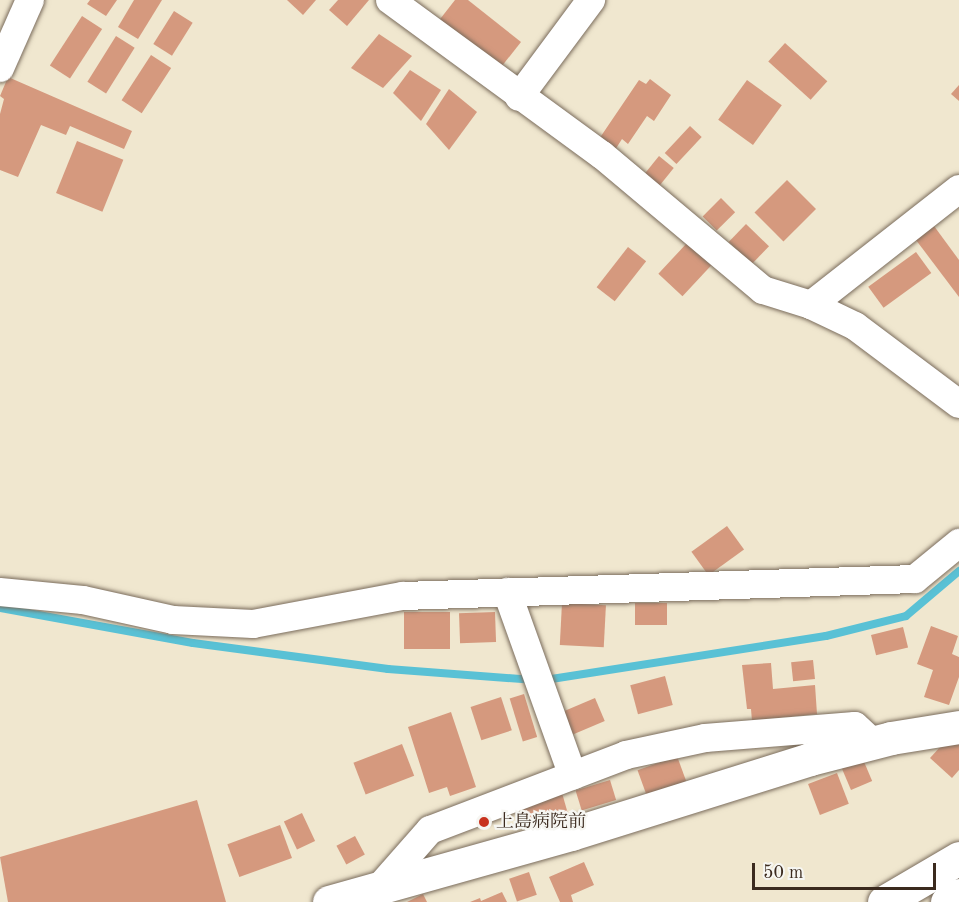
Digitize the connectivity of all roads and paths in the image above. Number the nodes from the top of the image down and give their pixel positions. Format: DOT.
graph roads {
  1 [pos="30,0"];
  2 [pos="390,0"];
  3 [pos="591,0"];
  4 [pos="0,68"];
  5 [pos="519,97"];
  6 [pos="959,189"];
  7 [pos="811,305"];
  8 [pos="959,404"];
  9 [pos="959,543"];
  10 [pos="0,592"];
  11 [pos="507,592"];
  12 [pos="959,727"];
  13 [pos="873,743"];
  14 [pos="573,776"];
  15 [pos="959,858"];
  16 [pos="380,888"];
  17 [pos="959,895"];
  18 [pos="328,902"];
  19 [pos="884,902"];
  20 [pos="947,902"];
  1 -- 4 [label="street"];
  2 -- 5 [label="street"];
  3 -- 5 [label="street"];
  5 -- 7 [label="street"];
  6 -- 7 [label="street"];
  7 -- 8 [label="street"];
  9 -- 11 [label="street"];
  10 -- 11 [label="street"];
  11 -- 14 [label="street"];
  12 -- 13 [label="main road"];
  13 -- 14 [label="street"];
  13 -- 16 [label="main road"];
  14 -- 16 [label="street"];
  15 -- 19 [label="main road"];
  16 -- 18 [label="main road"];
  17 -- 20 [label="main road"];
}
